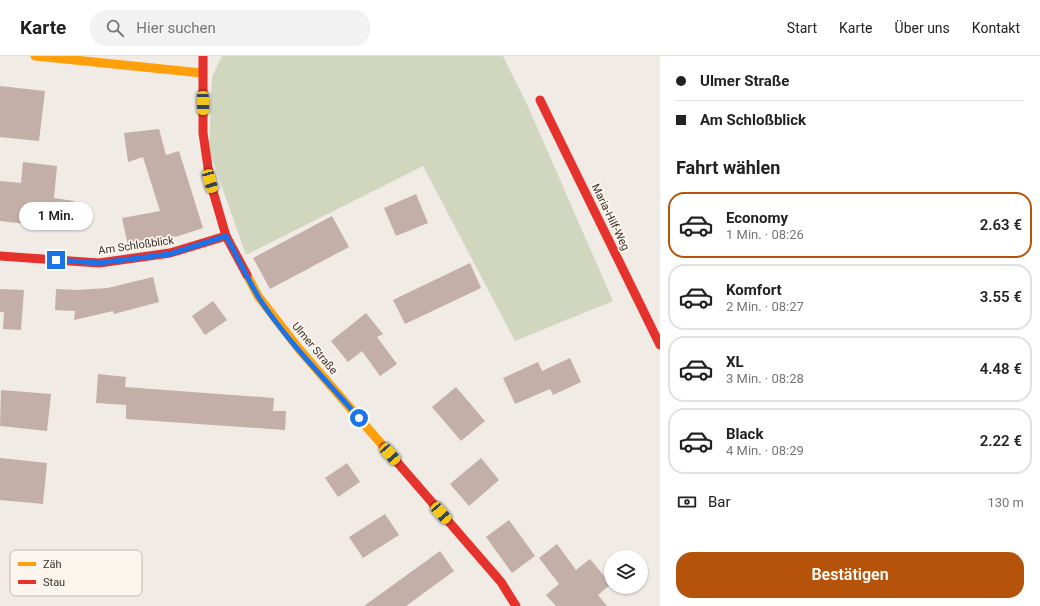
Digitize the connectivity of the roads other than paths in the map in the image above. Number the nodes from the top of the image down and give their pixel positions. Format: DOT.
graph roads {
  1 [pos="36,56"];
  2 [pos="203,56"];
  3 [pos="202,73"];
  4 [pos="540,100"];
  5 [pos="226,236"];
  6 [pos="0,256"];
  7 [pos="660,345"];
  8 [pos="516,606"];
  1 -- 3 [label="street"];
  2 -- 3 [label="street, Ulmer Straße"];
  3 -- 5 [label="street, Ulmer Straße"];
  4 -- 7 [label="street, Maria-Hilf-Weg"];
  5 -- 6 [label="street, Am Schloßblick"];
  5 -- 8 [label="street, Ulmer Straße"];
}
